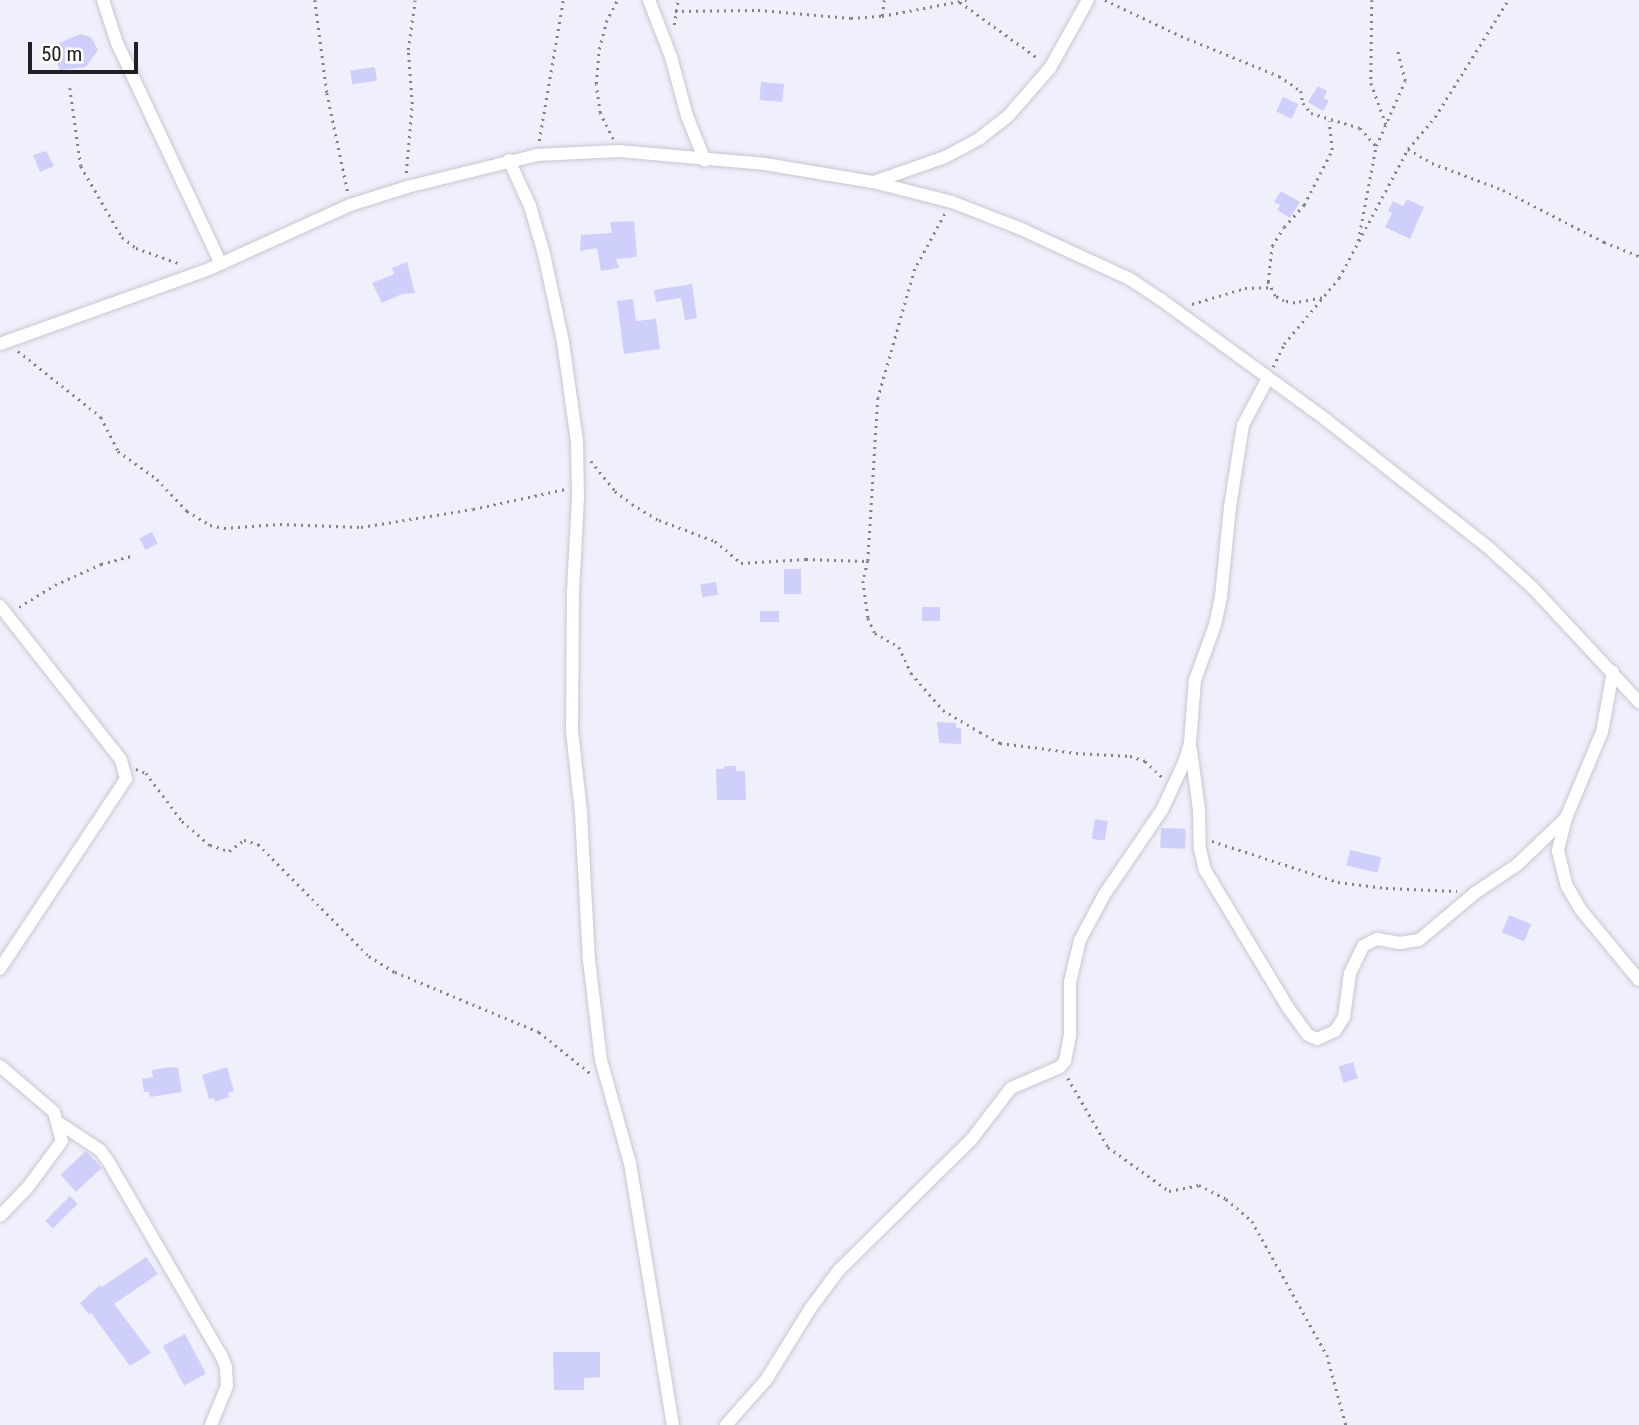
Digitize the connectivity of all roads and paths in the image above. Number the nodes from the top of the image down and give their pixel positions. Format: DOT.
graph roads {
  1 [pos="103,0"];
  2 [pos="315,0"];
  3 [pos="415,0"];
  4 [pos="563,0"];
  5 [pos="617,0"];
  6 [pos="649,0"];
  7 [pos="884,0"];
  8 [pos="966,0"];
  9 [pos="1088,0"];
  10 [pos="1105,0"];
  11 [pos="1371,0"];
  12 [pos="1508,0"];
  13 [pos="959,2"];
  14 [pos="675,11"];
  15 [pos="882,16"];
  16 [pos="1397,49"];
  17 [pos="1050,68"];
  18 [pos="70,88"];
  19 [pos="1329,121"];
  20 [pos="1385,124"];
  21 [pos="1376,146"];
  22 [pos="1408,149"];
  23 [pos="619,152"];
  24 [pos="537,155"];
  25 [pos="509,160"];
  26 [pos="705,161"];
  27 [pos="873,182"];
  28 [pos="407,187"];
  29 [pos="952,202"];
  30 [pos="350,205"];
  31 [pos="1356,247"];
  32 [pos="1639,256"];
  33 [pos="215,266"];
  34 [pos="1270,287"];
  35 [pos="1323,298"];
  36 [pos="1175,310"];
  37 [pos="4,343"];
  38 [pos="1266,380"];
  39 [pos="590,460"];
  40 [pos="578,486"];
  41 [pos="131,556"];
  42 [pos="867,561"];
  43 [pos="3,610"];
  44 [pos="1613,672"];
  45 [pos="1639,702"];
  46 [pos="1190,743"];
  47 [pos="125,770"];
  48 [pos="1172,789"];
  49 [pos="1566,818"];
  50 [pos="1199,835"];
  51 [pos="1475,893"];
  52 [pos="0,969"];
  53 [pos="1639,981"];
  54 [pos="0,1066"];
  55 [pos="1060,1067"];
  56 [pos="605,1085"];
  57 [pos="59,1123"];
  58 [pos="0,1216"];
  59 [pos="211,1425"];
  60 [pos="673,1425"];
  61 [pos="726,1425"];
  62 [pos="1346,1425"];
  1 -- 33 [label="street"];
  2 -- 30 [label="path"];
  3 -- 28 [label="path"];
  4 -- 24 [label="path"];
  5 -- 23 [label="path"];
  6 -- 26 [label="street"];
  7 -- 15 [label="path"];
  8 -- 13 [label="path"];
  9 -- 17 [label="street"];
  10 -- 19 [label="path"];
  11 -- 20 [label="path"];
  12 -- 22 [label="path"];
  13 -- 15 [label="path"];
  13 -- 17 [label="path"];
  14 -- 15 [label="path"];
  16 -- 20 [label="path"];
  17 -- 27 [label="street"];
  18 -- 33 [label="path"];
  19 -- 21 [label="path"];
  19 -- 34 [label="path"];
  20 -- 21 [label="path"];
  21 -- 31 [label="path"];
  22 -- 31 [label="path"];
  22 -- 32 [label="path"];
  23 -- 24 [label="street"];
  23 -- 26 [label="street"];
  24 -- 25 [label="street"];
  25 -- 28 [label="street"];
  25 -- 40 [label="street"];
  26 -- 27 [label="street"];
  27 -- 29 [label="street"];
  28 -- 30 [label="street"];
  29 -- 36 [label="street"];
  29 -- 42 [label="path"];
  30 -- 33 [label="street"];
  31 -- 35 [label="path"];
  33 -- 37 [label="street"];
  34 -- 35 [label="path"];
  34 -- 36 [label="path"];
  35 -- 38 [label="path"];
  36 -- 38 [label="street"];
  37 -- 40 [label="path"];
  38 -- 44 [label="street"];
  38 -- 46 [label="street"];
  39 -- 42 [label="path"];
  40 -- 56 [label="street"];
  41 -- 43 [label="path"];
  42 -- 48 [label="path"];
  43 -- 47 [label="street"];
  44 -- 45 [label="street"];
  44 -- 49 [label="street"];
  46 -- 48 [label="street"];
  46 -- 50 [label="street"];
  47 -- 52 [label="street"];
  47 -- 56 [label="path"];
  48 -- 55 [label="street"];
  49 -- 51 [label="street"];
  49 -- 53 [label="street"];
  50 -- 51 [label="path"];
  50 -- 51 [label="street"];
  54 -- 57 [label="street"];
  55 -- 61 [label="street"];
  55 -- 62 [label="path"];
  56 -- 60 [label="street"];
  57 -- 58 [label="street"];
  57 -- 59 [label="street"];
}
